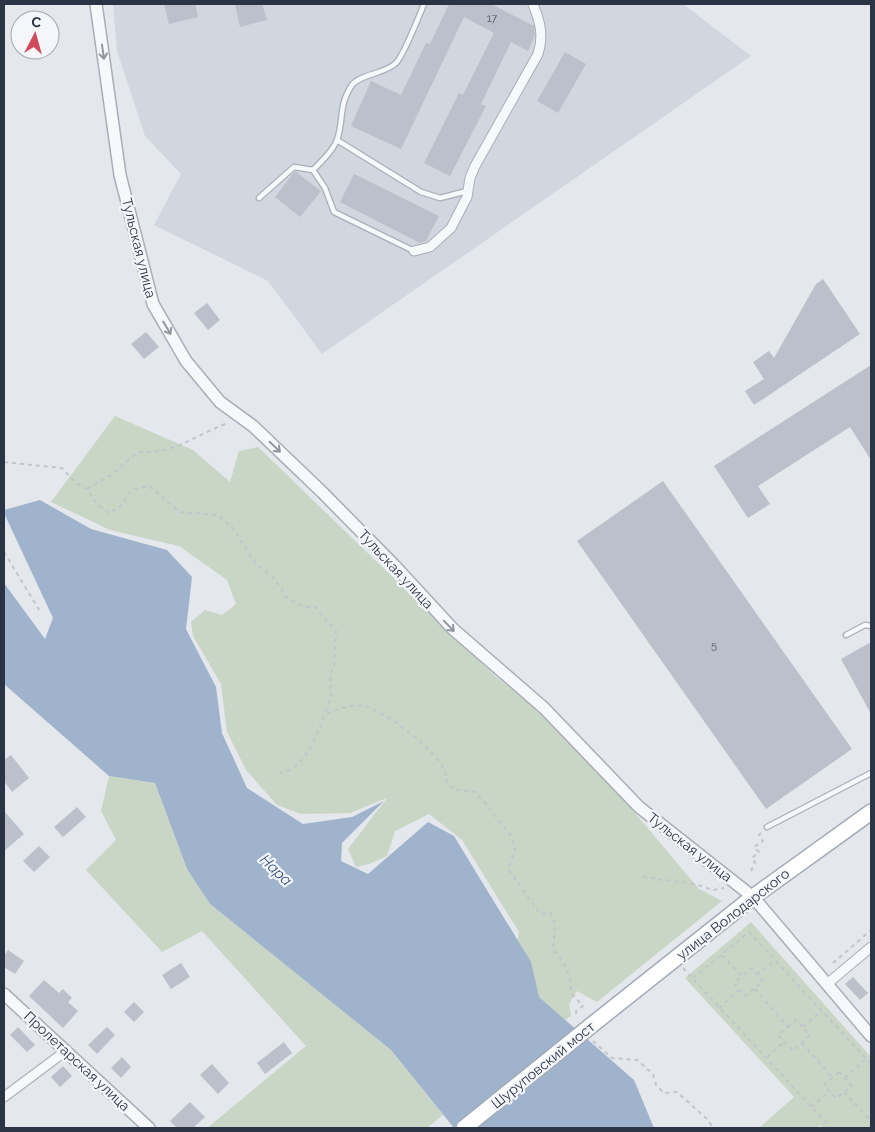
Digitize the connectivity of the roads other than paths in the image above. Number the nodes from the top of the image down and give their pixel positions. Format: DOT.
graph roads {
  1 [pos="96,4"];
  2 [pos="424,4"];
  3 [pos="533,4"];
  4 [pos="337,140"];
  5 [pos="313,170"];
  6 [pos="468,191"];
  7 [pos="259,198"];
  8 [pos="414,251"];
  9 [pos="871,626"];
  10 [pos="846,635"];
  11 [pos="871,773"];
  12 [pos="871,812"];
  13 [pos="767,827"];
  14 [pos="753,897"];
  15 [pos="871,947"];
  16 [pos="827,984"];
  17 [pos="4,994"];
  18 [pos="598,1020"];
  19 [pos="871,1036"];
  20 [pos="67,1050"];
  21 [pos="4,1098"];
  22 [pos="150,1128"];
  23 [pos="464,1128"];
  1 -- 14 [label="street, Тульская улица, one-way"];
  2 -- 4 [label="lane"];
  3 -- 6 [label="street"];
  4 -- 5 [label="lane"];
  4 -- 6 [label="lane"];
  5 -- 7 [label="lane"];
  5 -- 8 [label="lane"];
  6 -- 8 [label="street"];
  9 -- 10 [label="lane"];
  11 -- 13 [label="lane"];
  12 -- 14 [label="main road, улица Володарского"];
  14 -- 16 [label="street, Тульская улица"];
  14 -- 18 [label="main road, улица Володарского"];
  15 -- 16 [label="street"];
  16 -- 19 [label="street, Тульская улица"];
  17 -- 20 [label="street, Пролетарская улица"];
  18 -- 23 [label="main road, Шуруповский мост, bridge"];
  20 -- 21 [label="street"];
  20 -- 22 [label="street, Пролетарская улица"];
}
